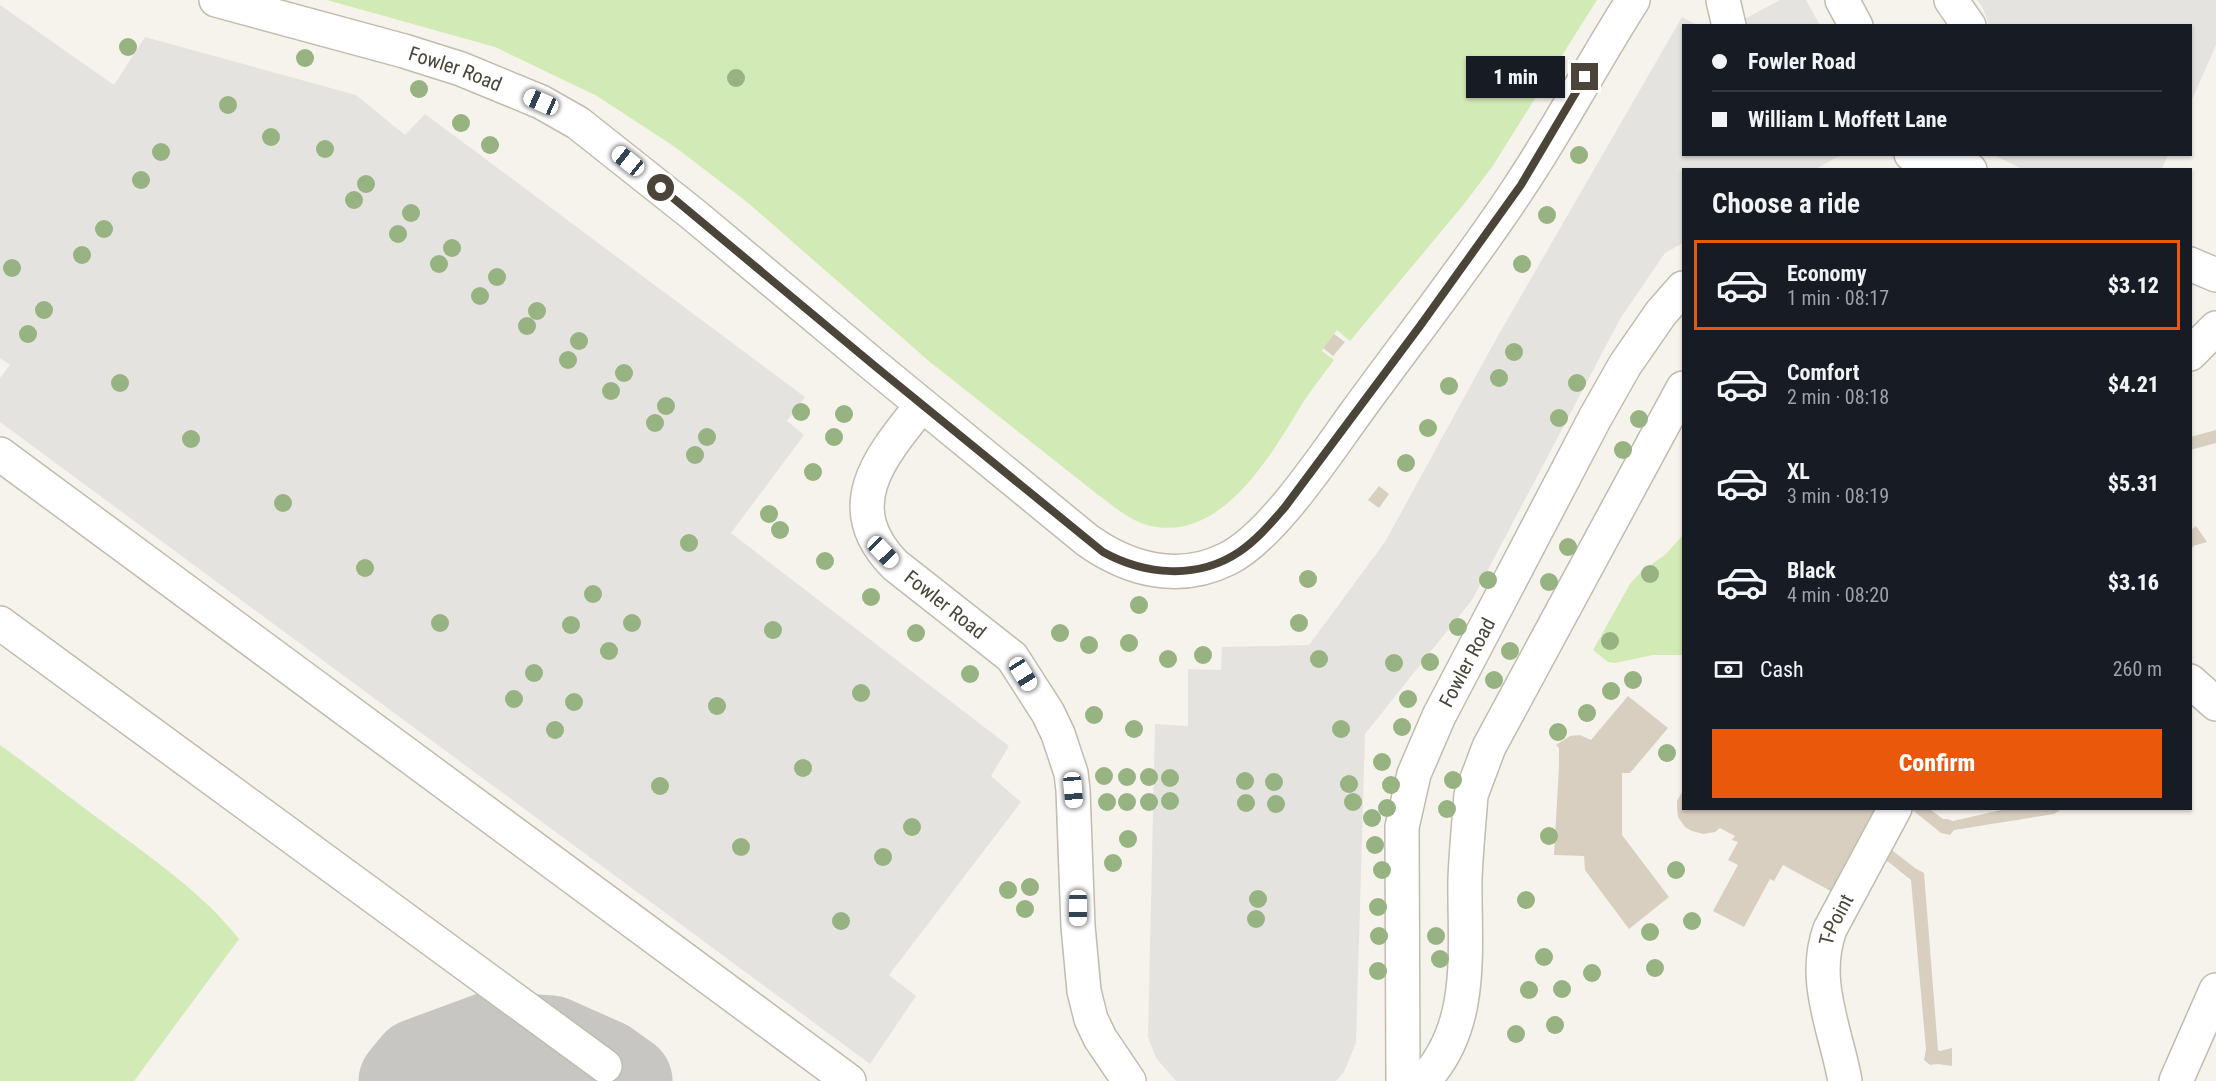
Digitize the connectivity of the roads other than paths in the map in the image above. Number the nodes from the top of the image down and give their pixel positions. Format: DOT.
graph roads {
  1 [pos="216,0"];
  2 [pos="1633,0"];
  3 [pos="1723,0"];
  4 [pos="1822,0"];
  5 [pos="1842,0"];
  6 [pos="1951,0"];
  7 [pos="1729,24"];
  8 [pos="1834,24"];
  9 [pos="1855,24"];
  10 [pos="1968,24"];
  11 [pos="1930,160"];
  12 [pos="1900,168"];
  13 [pos="1962,168"];
  14 [pos="2192,265"];
  15 [pos="2216,275"];
  16 [pos="1682,289"];
  17 [pos="2216,328"];
  18 [pos="2192,352"];
  19 [pos="1682,390"];
  20 [pos="922,405"];
  21 [pos="0,454"];
  22 [pos="0,623"];
  23 [pos="2192,683"];
  24 [pos="2216,704"];
  25 [pos="1894,810"];
  26 [pos="2216,990"];
  27 [pos="606,1066"];
  28 [pos="849,1081"];
  29 [pos="1129,1081"];
  30 [pos="1403,1081"];
  31 [pos="1423,1081"];
  32 [pos="1845,1081"];
  33 [pos="2176,1081"];
  1 -- 20 [label="street, Fowler Road"];
  2 -- 20 [label="street"];
  3 -- 7 [label="street"];
  4 -- 8 [label="street"];
  5 -- 9 [label="street"];
  6 -- 10 [label="street"];
  11 -- 12 [label="street"];
  11 -- 13 [label="street"];
  14 -- 15 [label="street"];
  16 -- 30 [label="street, Fowler Road"];
  17 -- 18 [label="street"];
  19 -- 31 [label="street"];
  20 -- 29 [label="street, Fowler Road"];
  21 -- 28 [label="street"];
  22 -- 27 [label="street"];
  23 -- 24 [label="street"];
  25 -- 32 [label="street, T-Point"];
  26 -- 33 [label="street"];
}
